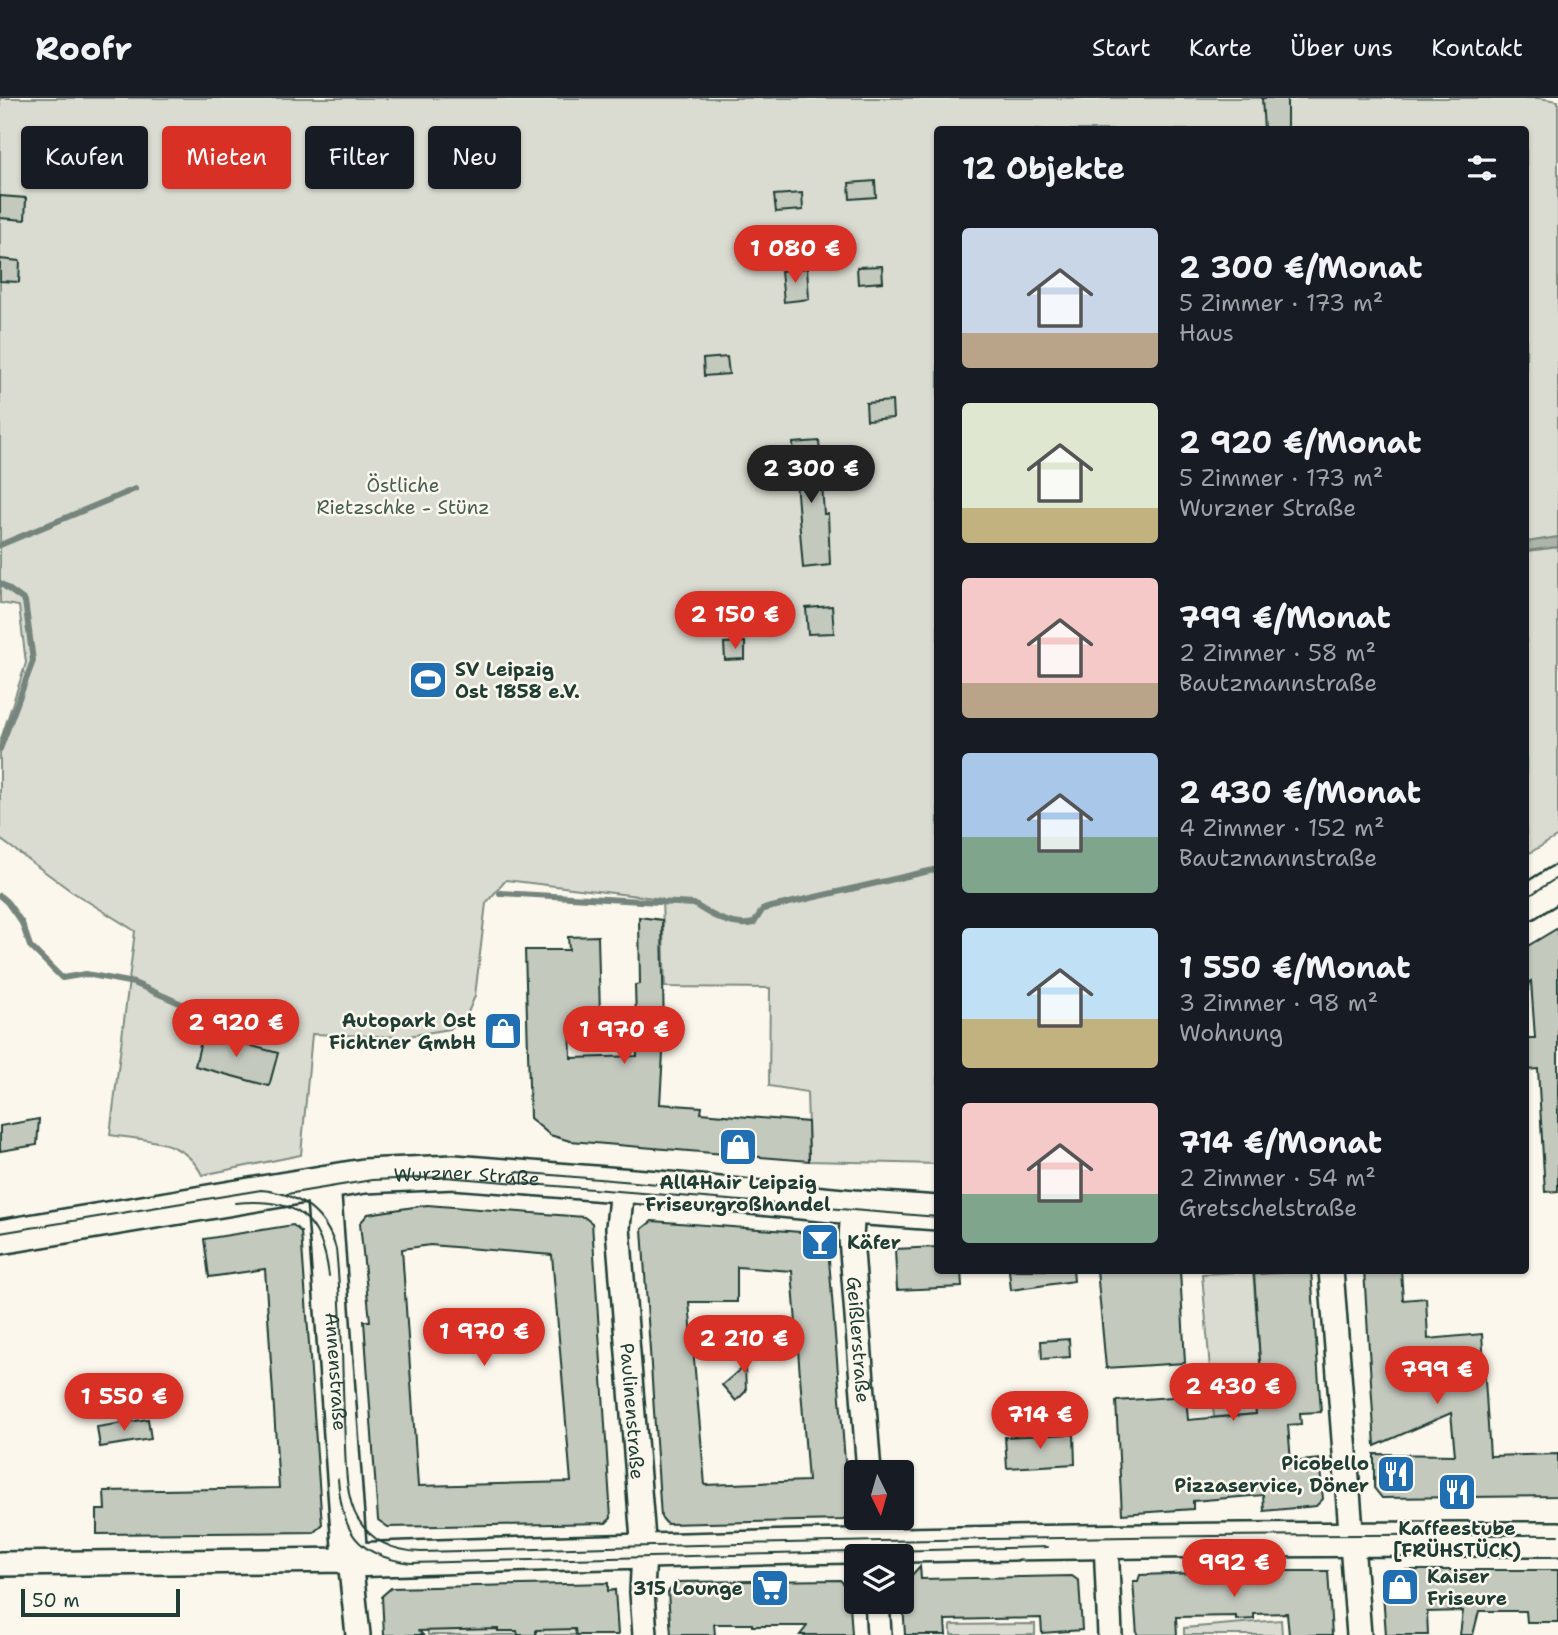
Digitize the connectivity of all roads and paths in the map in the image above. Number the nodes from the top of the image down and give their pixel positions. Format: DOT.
graph roads {
  1 [pos="1558,883"];
  2 [pos="1529,901"];
  3 [pos="324,1183"];
  4 [pos="622,1186"];
  5 [pos="853,1207"];
  6 [pos="934,1213"];
  7 [pos="0,1237"];
  8 [pos="1331,1274"];
  9 [pos="868,1460"];
  10 [pos="1352,1538"];
  11 [pos="1558,1539"];
  12 [pos="874,1540"];
  13 [pos="1106,1542"];
  14 [pos="644,1552"];
  15 [pos="351,1560"];
  16 [pos="0,1564"];
  17 [pos="878,1614"];
  18 [pos="358,1635"];
  19 [pos="645,1635"];
  20 [pos="879,1635"];
  21 [pos="1110,1635"];
  22 [pos="1359,1635"];
  1 -- 2 [label="main road"];
  3 -- 4 [label="main road, Wurzner Straße"];
  3 -- 7 [label="main road, Wurzner Straße"];
  3 -- 15 [label="main road, Annenstraße"];
  4 -- 5 [label="main road, Wurzner Straße"];
  4 -- 14 [label="street, Paulinenstraße"];
  5 -- 6 [label="main road, Wurzner Straße"];
  5 -- 9 [label="street, Geißlerstraße"];
  8 -- 10 [label="street"];
  10 -- 11 [label="main road"];
  10 -- 13 [label="main road"];
  10 -- 22 [label="street"];
  12 -- 13 [label="main road"];
  12 -- 14 [label="main road"];
  13 -- 21 [label="street"];
  14 -- 15 [label="main road"];
  14 -- 19 [label="street, Paulinenstraße"];
  15 -- 16 [label="street"];
  15 -- 18 [label="street"];
  17 -- 20 [label="street"];
}
